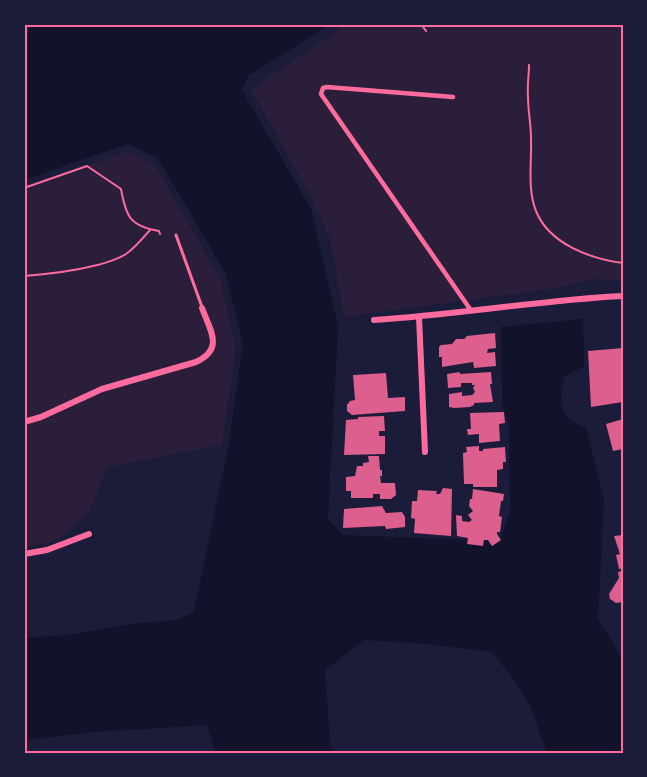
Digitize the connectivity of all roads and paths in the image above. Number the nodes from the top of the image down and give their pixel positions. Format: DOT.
graph roads {
  1 [pos="422,24"];
  2 [pos="426,31"];
  3 [pos="529,65"];
  4 [pos="453,97"];
  5 [pos="24,188"];
  6 [pos="150,230"];
  7 [pos="160,234"];
  8 [pos="176,235"];
  9 [pos="623,263"];
  10 [pos="24,276"];
  11 [pos="623,296"];
  12 [pos="202,308"];
  13 [pos="470,309"];
  14 [pos="418,317"];
  15 [pos="374,320"];
  16 [pos="24,422"];
  17 [pos="425,452"];
  18 [pos="89,534"];
  19 [pos="24,554"];
  1 -- 2 [label="path"];
  3 -- 9 [label="path"];
  4 -- 13 [label="street"];
  5 -- 6 [label="path"];
  6 -- 7 [label="path"];
  6 -- 10 [label="path"];
  8 -- 12 [label="lane"];
  11 -- 13 [label="street"];
  12 -- 16 [label="street"];
  13 -- 14 [label="street"];
  14 -- 15 [label="street"];
  14 -- 17 [label="street"];
  18 -- 19 [label="street"];
}
